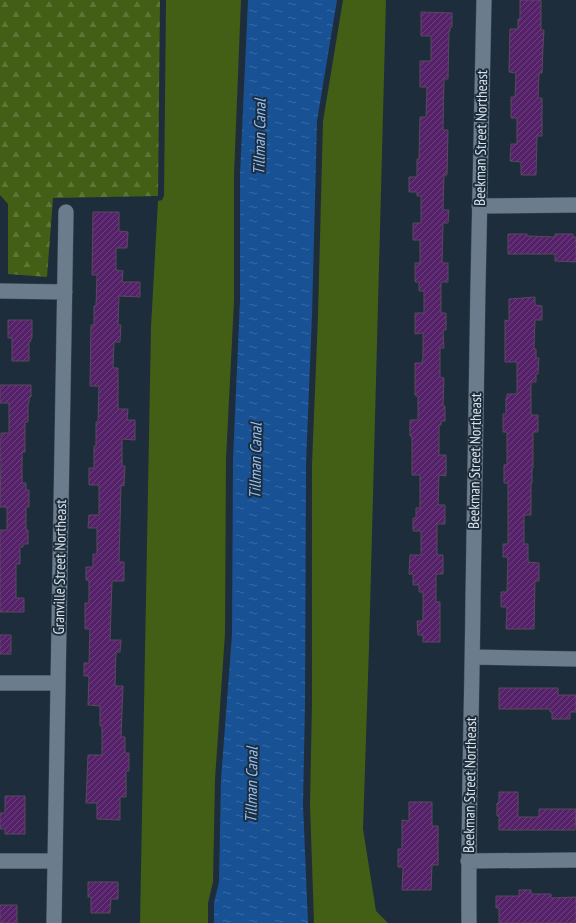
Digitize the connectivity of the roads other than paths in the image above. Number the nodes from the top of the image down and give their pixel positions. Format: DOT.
graph roads {
  1 [pos="484,0"];
  2 [pos="576,205"];
  3 [pos="479,206"];
  4 [pos="66,212"];
  5 [pos="0,291"];
  6 [pos="65,292"];
  7 [pos="472,657"];
  8 [pos="576,659"];
  9 [pos="0,683"];
  10 [pos="58,683"];
  11 [pos="576,860"];
  12 [pos="0,861"];
  13 [pos="56,861"];
  14 [pos="468,861"];
  15 [pos="54,923"];
  16 [pos="469,923"];
  1 -- 3 [label="street, Beekman Street Northeast"];
  2 -- 3 [label="street"];
  3 -- 7 [label="street, Beekman Street Northeast"];
  4 -- 6 [label="street, Granville Street Northeast"];
  5 -- 6 [label="street"];
  6 -- 10 [label="street, Granville Street Northeast"];
  7 -- 8 [label="street"];
  7 -- 14 [label="street, Beekman Street Northeast"];
  9 -- 10 [label="street"];
  10 -- 13 [label="street, Granville Street Northeast"];
  11 -- 14 [label="street"];
  12 -- 13 [label="street"];
  13 -- 15 [label="street, Granville Street Northeast"];
  14 -- 16 [label="street, Beekman Street Northeast"];
}
